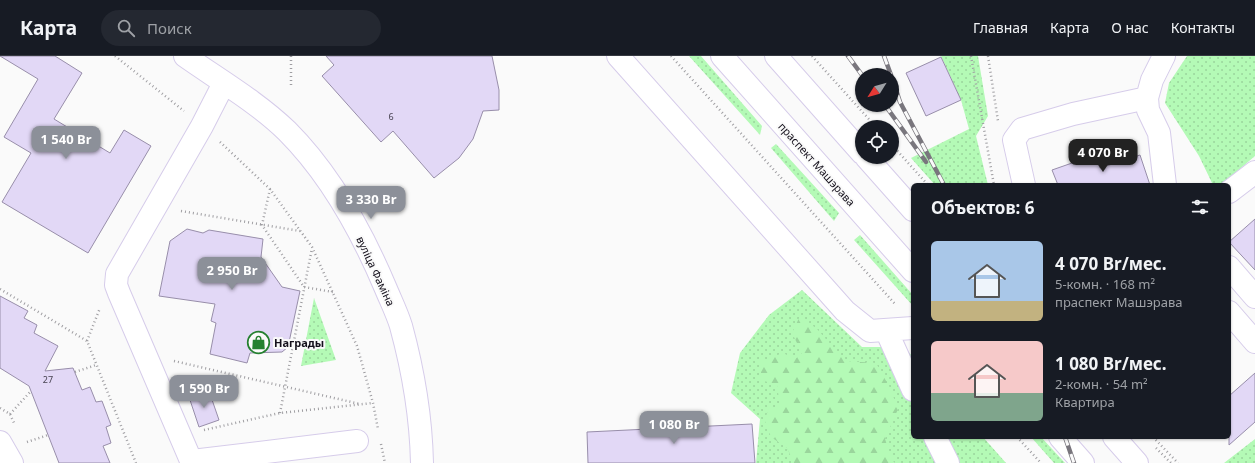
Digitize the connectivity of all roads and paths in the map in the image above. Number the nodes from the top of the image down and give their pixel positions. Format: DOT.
graph roads {
  1 [pos="115,56"];
  2 [pos="184,56"];
  3 [pos="291,56"];
  4 [pos="618,56"];
  5 [pos="671,56"];
  6 [pos="722,56"];
  7 [pos="776,56"];
  8 [pos="812,56"];
  9 [pos="971,56"];
  10 [pos="1164,56"];
  11 [pos="224,83"];
  12 [pos="291,86"];
  13 [pos="1147,98"];
  14 [pos="870,120"];
  15 [pos="202,126"];
  16 [pos="855,145"];
  17 [pos="899,153"];
  18 [pos="872,164"];
  19 [pos="1255,172"];
  20 [pos="926,183"];
  21 [pos="994,183"];
  22 [pos="1024,183"];
  23 [pos="1165,183"];
  24 [pos="270,189"];
  25 [pos="1231,190"];
  26 [pos="911,208"];
  27 [pos="174,210"];
  28 [pos="262,225"];
  29 [pos="300,231"];
  30 [pos="312,247"];
  31 [pos="911,269"];
  32 [pos="1231,269"];
  33 [pos="304,287"];
  34 [pos="0,289"];
  35 [pos="333,292"];
  36 [pos="1255,296"];
  37 [pos="898,308"];
  38 [pos="1231,314"];
  39 [pos="911,328"];
  40 [pos="886,330"];
  41 [pos="1255,342"];
  42 [pos="96,365"];
  43 [pos="173,367"];
  44 [pos="75,372"];
  45 [pos="911,386"];
  46 [pos="286,388"];
  47 [pos="31,391"];
  48 [pos="373,402"];
  49 [pos="363,405"];
  50 [pos="280,413"];
  51 [pos="10,414"];
  52 [pos="379,433"];
  53 [pos="48,435"];
  54 [pos="182,437"];
  55 [pos="936,439"];
  56 [pos="1019,439"];
  57 [pos="1062,439"];
  58 [pos="1116,439"];
  59 [pos="1155,439"];
  60 [pos="380,440"];
  61 [pos="357,441"];
  62 [pos="0,442"];
  63 [pos="25,443"];
  64 [pos="1155,446"];
  65 [pos="192,462"];
  66 [pos="12,463"];
  67 [pos="136,463"];
  68 [pos="385,463"];
  69 [pos="422,463"];
  70 [pos="948,463"];
  71 [pos="1041,463"];
  72 [pos="1083,463"];
  73 [pos="1137,463"];
  74 [pos="1172,463"];
  75 [pos="1178,463"];
  1 -- 15 [label="path"];
  2 -- 11 [label="main road, вуліца Фаміна"];
  3 -- 12 [label="path"];
  4 -- 40 [label="main road"];
  5 -- 37 [label="path"];
  6 -- 31 [label="main road, праспект Машэрава"];
  7 -- 16 [label="main road"];
  8 -- 14 [label="path"];
  9 -- 21 [label="path"];
  10 -- 13 [label="main road"];
  11 -- 15 [label="main road"];
  11 -- 69 [label="main road, вуліца Фаміна"];
  13 -- 22 [label="main road"];
  13 -- 23 [label="main road"];
  15 -- 24 [label="path"];
  15 -- 54 [label="main road"];
  17 -- 20 [label="path"];
  18 -- 26 [label="main road"];
  19 -- 25 [label="main road"];
  24 -- 28 [label="path"];
  24 -- 29 [label="path"];
  27 -- 28 [label="path"];
  28 -- 29 [label="path"];
  28 -- 33 [label="path"];
  29 -- 30 [label="path"];
  30 -- 33 [label="path"];
  30 -- 35 [label="path"];
  32 -- 36 [label="main road"];
  33 -- 35 [label="path"];
  33 -- 46 [label="path"];
  34 -- 42 [label="path"];
  35 -- 48 [label="path"];
  38 -- 41 [label="main road"];
  39 -- 40 [label="main road"];
  40 -- 45 [label="main road"];
  42 -- 44 [label="path"];
  42 -- 67 [label="path"];
  43 -- 46 [label="path"];
  46 -- 49 [label="path"];
  46 -- 50 [label="path"];
  47 -- 51 [label="path"];
  48 -- 49 [label="path"];
  48 -- 52 [label="path"];
  49 -- 50 [label="path"];
  50 -- 54 [label="path"];
  53 -- 63 [label="path"];
  54 -- 65 [label="main road"];
  55 -- 70 [label="main road"];
  56 -- 71 [label="path"];
  57 -- 72 [label="main road"];
  58 -- 73 [label="main road"];
  59 -- 75 [label="path"];
  60 -- 68 [label="path"];
  61 -- 65 [label="main road"];
  62 -- 66 [label="main road"];
  64 -- 74 [label="path"];
}
